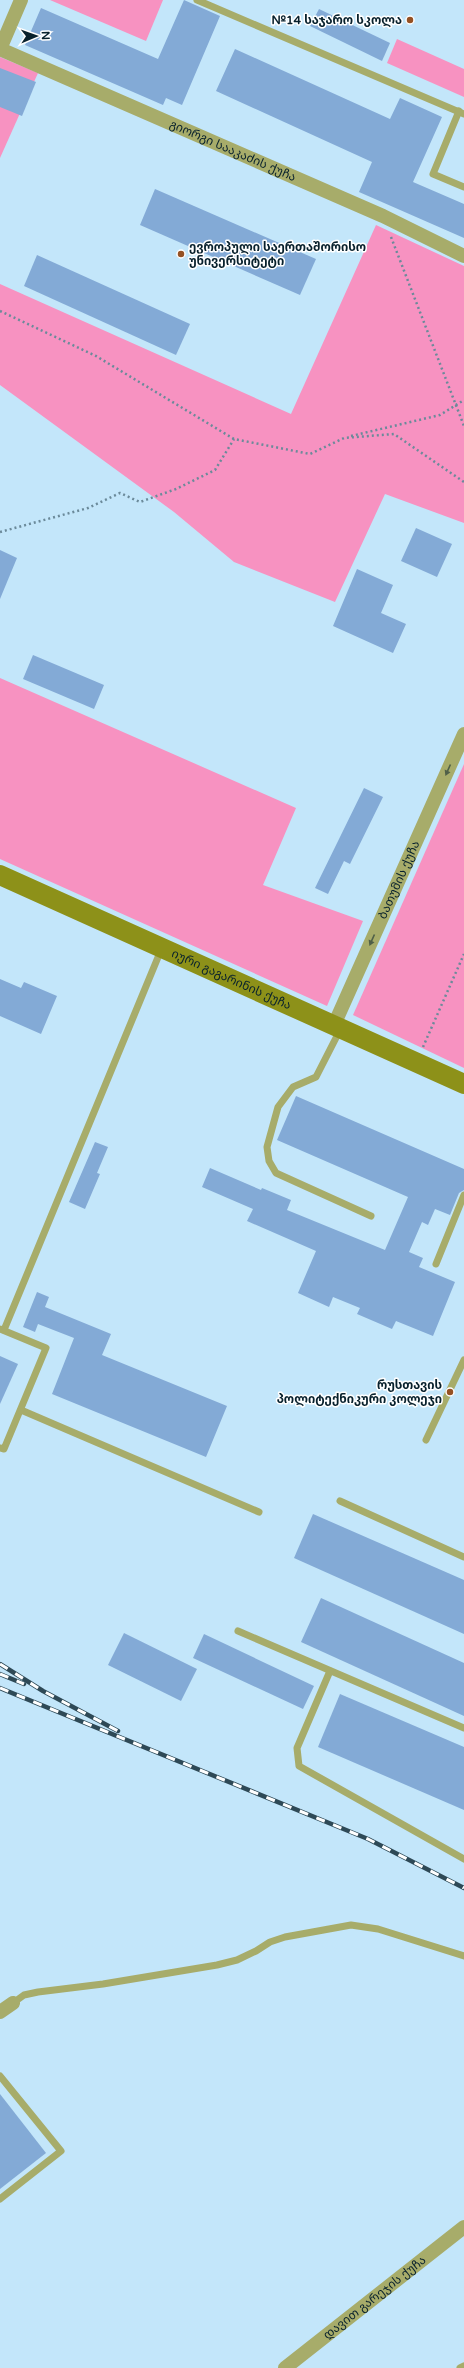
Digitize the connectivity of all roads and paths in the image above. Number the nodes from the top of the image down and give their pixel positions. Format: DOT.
graph roads {
  1 [pos="21,0"];
  2 [pos="197,0"];
  3 [pos="0,49"];
  4 [pos="462,112"];
  5 [pos="464,187"];
  6 [pos="383,216"];
  7 [pos="464,256"];
  8 [pos="0,312"];
  9 [pos="464,400"];
  10 [pos="456,405"];
  11 [pos="464,426"];
  12 [pos="344,438"];
  13 [pos="234,439"];
  14 [pos="464,482"];
  15 [pos="0,532"];
  16 [pos="464,734"];
  17 [pos="0,875"];
  18 [pos="162,948"];
  19 [pos="464,954"];
  20 [pos="338,1027"];
  21 [pos="416,1062"];
  22 [pos="464,1084"];
  23 [pos="464,1195"];
  24 [pos="371,1216"];
  25 [pos="436,1264"];
  26 [pos="2,1329"];
  27 [pos="464,1360"];
  28 [pos="21,1410"];
  29 [pos="426,1440"];
  30 [pos="0,1448"];
  31 [pos="340,1501"];
  32 [pos="259,1512"];
  33 [pos="464,1557"];
  34 [pos="238,1631"];
  35 [pos="330,1671"];
  36 [pos="464,1728"];
  37 [pos="464,1859"];
  38 [pos="464,1956"];
  39 [pos="13,2003"];
  40 [pos="0,2012"];
  41 [pos="0,2076"];
  42 [pos="0,2199"];
  43 [pos="464,2227"];
  44 [pos="464,2366"];
  45 [pos="285,2368"];
  46 [pos="460,2368"];
  1 -- 3 [label="street"];
  2 -- 4 [label="lane"];
  3 -- 6 [label="street, გიორგი სააკაძის ქუჩა"];
  4 -- 5 [label="lane"];
  6 -- 7 [label="street, გიორგი სააკაძის ქუჩა"];
  6 -- 10 [label="path"];
  8 -- 13 [label="path"];
  9 -- 10 [label="path"];
  10 -- 11 [label="path"];
  10 -- 12 [label="path"];
  12 -- 13 [label="path"];
  12 -- 14 [label="path"];
  13 -- 15 [label="path"];
  16 -- 20 [label="street, ბათუმის ქუჩა, one-way"];
  17 -- 18 [label="street, იური გაგარინის ქუჩა"];
  18 -- 20 [label="street, იური გაგარინის ქუჩა"];
  18 -- 26 [label="lane"];
  19 -- 21 [label="path"];
  20 -- 21 [label="street, იური გაგარინის ქუჩა"];
  20 -- 24 [label="lane"];
  21 -- 22 [label="street, იური გაგარინის ქუჩა"];
  23 -- 25 [label="lane"];
  26 -- 28 [label="lane"];
  27 -- 29 [label="lane"];
  28 -- 30 [label="lane"];
  28 -- 32 [label="lane"];
  31 -- 33 [label="lane"];
  34 -- 35 [label="lane"];
  35 -- 36 [label="lane"];
  35 -- 37 [label="lane"];
  38 -- 39 [label="lane"];
  39 -- 40 [label="street"];
  41 -- 42 [label="lane"];
  43 -- 45 [label="street, დავით გარეჯის ქუჩა"];
  44 -- 46 [label="lane"];
}
